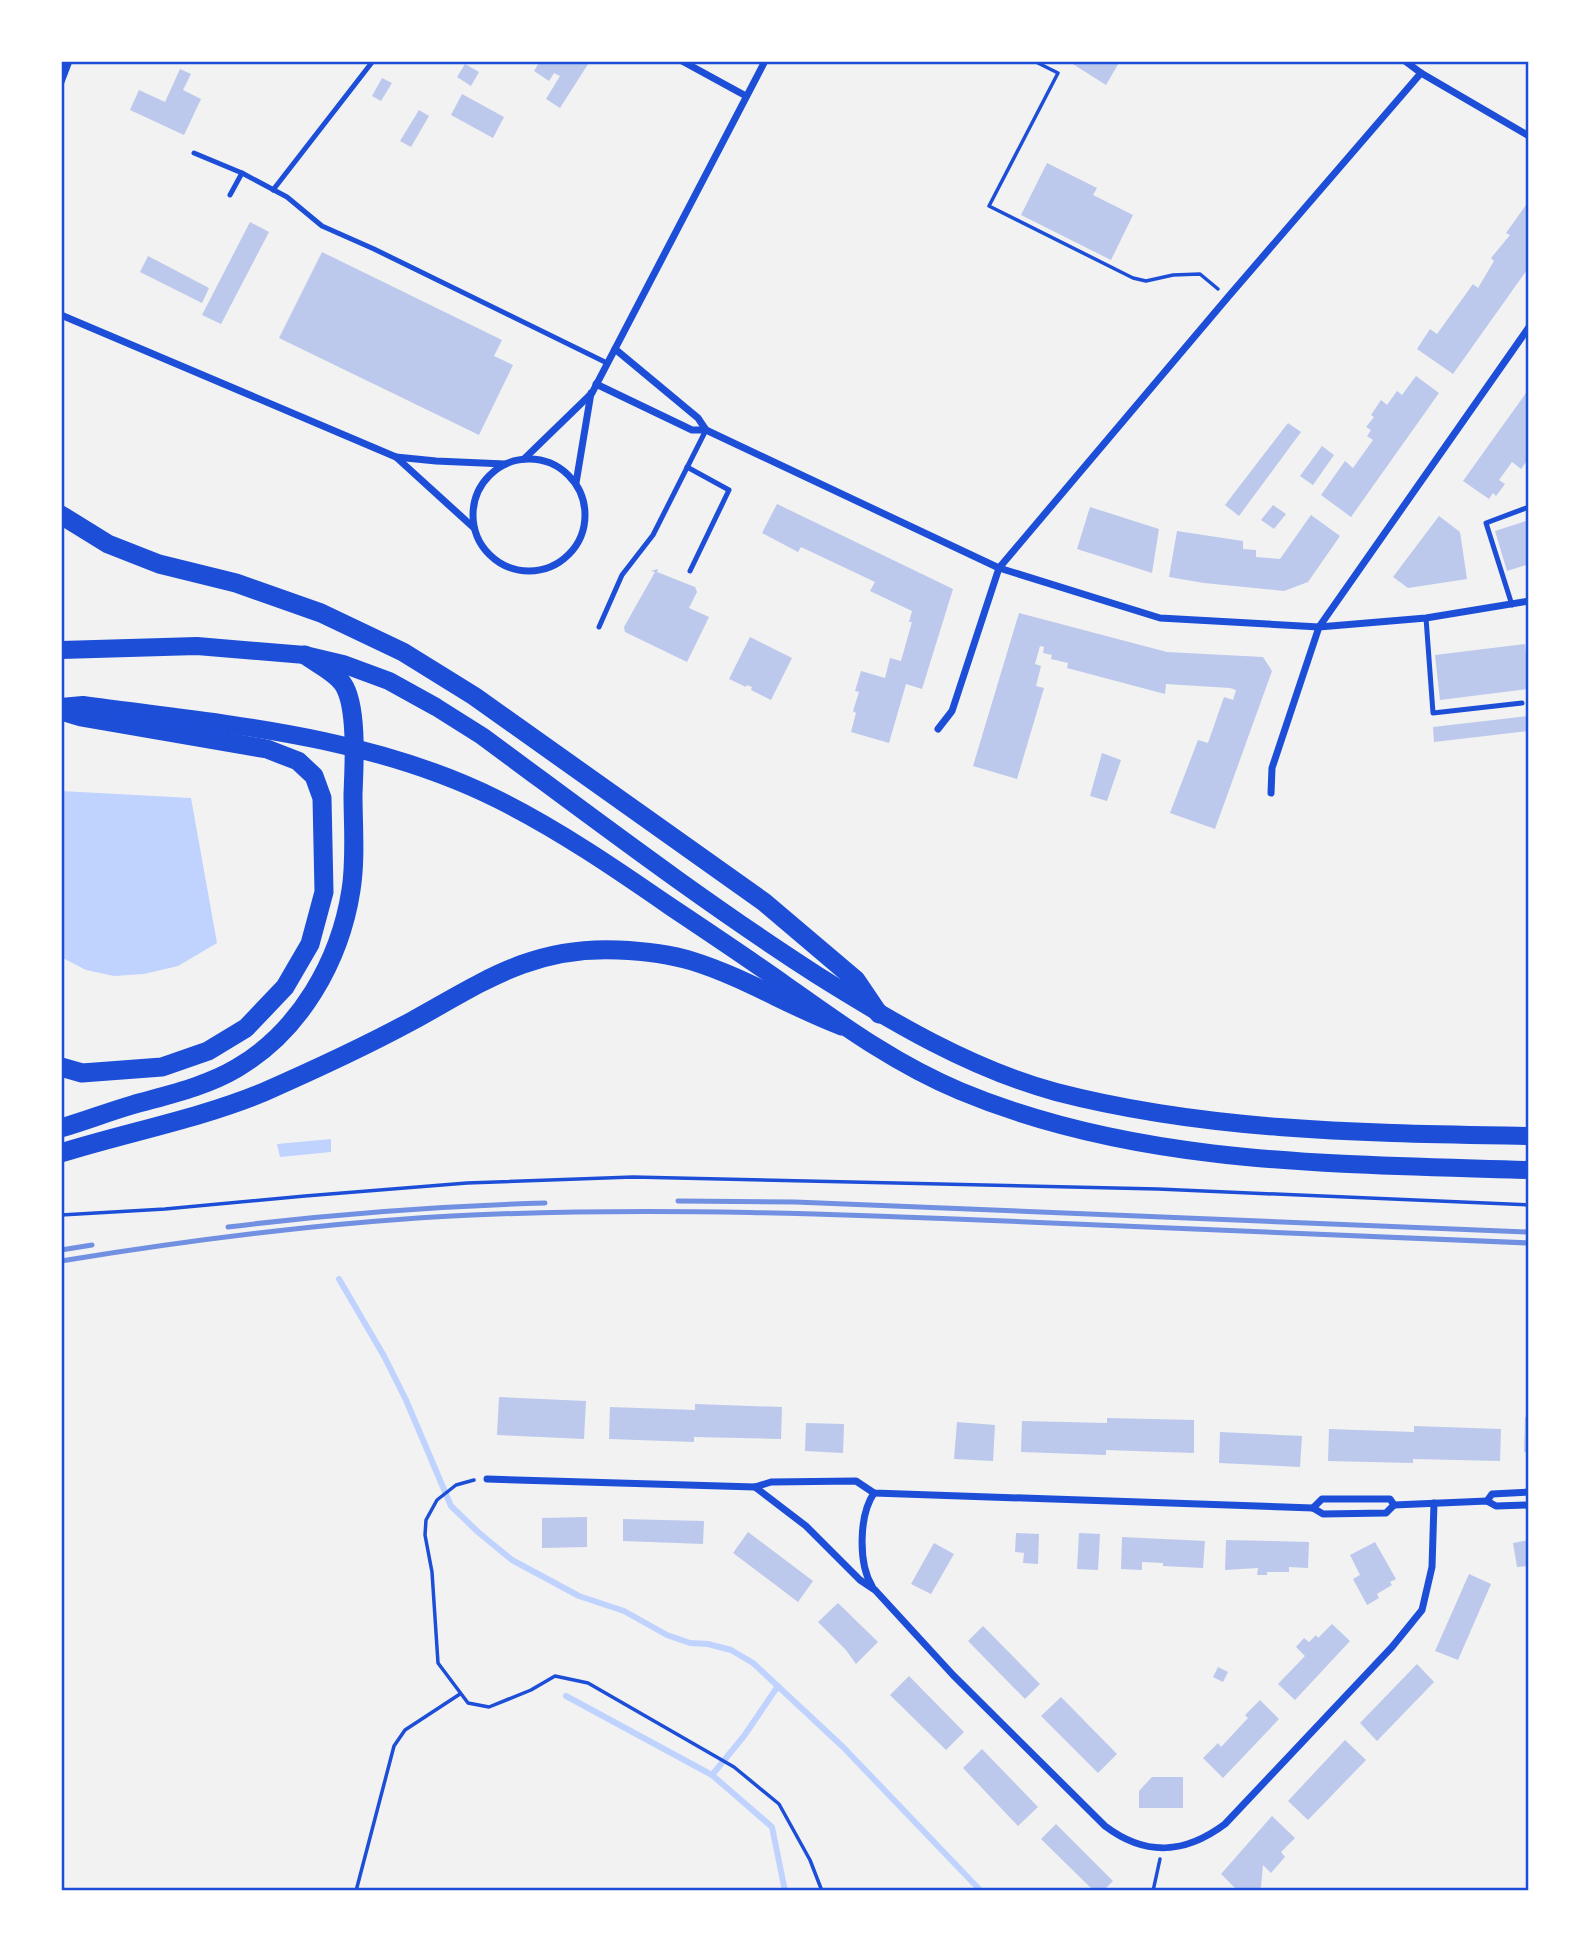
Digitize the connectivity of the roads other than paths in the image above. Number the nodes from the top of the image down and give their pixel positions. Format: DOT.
graph roads {
  1 [pos="69,61"];
  2 [pos="373,61"];
  3 [pos="682,61"];
  4 [pos="765,61"];
  5 [pos="1405,61"];
  6 [pos="1421,73"];
  7 [pos="61,82"];
  8 [pos="746,96"];
  9 [pos="1529,136"];
  10 [pos="194,153"];
  11 [pos="242,173"];
  12 [pos="273,190"];
  13 [pos="230,195"];
  14 [pos="61,315"];
  15 [pos="1529,327"];
  16 [pos="615,349"];
  17 [pos="607,363"];
  18 [pos="596,384"];
  19 [pos="592,393"];
  20 [pos="706,430"];
  21 [pos="396,457"];
  22 [pos="524,459"];
  23 [pos="505,464"];
  24 [pos="687,467"];
  25 [pos="576,483"];
  26 [pos="1526,508"];
  27 [pos="61,515"];
  28 [pos="474,528"];
  29 [pos="999,568"];
  30 [pos="690,570"];
  31 [pos="1528,601"];
  32 [pos="1511,605"];
  33 [pos="1529,606"];
  34 [pos="1426,618"];
  35 [pos="599,627"];
  36 [pos="1319,627"];
  37 [pos="61,650"];
  38 [pos="305,655"];
  39 [pos="1522,703"];
  40 [pos="61,709"];
  41 [pos="938,729"];
  42 [pos="354,748"];
  43 [pos="1271,793"];
  44 [pos="879,1014"];
  45 [pos="842,1026"];
  46 [pos="61,1067"];
  47 [pos="61,1128"];
  48 [pos="1529,1136"];
  49 [pos="61,1153"];
  50 [pos="1529,1170"];
  51 [pos="487,1479"];
  52 [pos="755,1487"];
  53 [pos="1529,1492"];
  54 [pos="874,1493"];
  55 [pos="1487,1501"];
  56 [pos="1434,1503"];
  57 [pos="1394,1505"];
  58 [pos="1529,1505"];
  59 [pos="1313,1508"];
  60 [pos="875,1590"];
  1 -- 7 [label="street"];
  2 -- 12 [label="lane"];
  3 -- 8 [label="street"];
  4 -- 8 [label="street"];
  5 -- 6 [label="street"];
  6 -- 9 [label="street"];
  6 -- 29 [label="street"];
  8 -- 16 [label="street"];
  10 -- 11 [label="lane"];
  11 -- 12 [label="lane"];
  11 -- 13 [label="lane"];
  12 -- 17 [label="lane"];
  14 -- 21 [label="street"];
  15 -- 36 [label="street"];
  16 -- 17 [label="street"];
  16 -- 20 [label="street"];
  17 -- 18 [label="street"];
  18 -- 19 [label="street"];
  18 -- 20 [label="street"];
  19 -- 22 [label="street"];
  19 -- 25 [label="street"];
  20 -- 24 [label="lane"];
  20 -- 29 [label="street"];
  21 -- 23 [label="street"];
  21 -- 28 [label="street"];
  22 -- 23 [label="street"];
  22 -- 25 [label="street"];
  23 -- 28 [label="street"];
  24 -- 30 [label="lane"];
  24 -- 35 [label="lane"];
  25 -- 28 [label="street"];
  26 -- 32 [label="lane"];
  27 -- 44 [label="highway"];
  29 -- 36 [label="street"];
  29 -- 41 [label="street"];
  31 -- 32 [label="street"];
  31 -- 33 [label="lane"];
  32 -- 34 [label="street"];
  34 -- 36 [label="street"];
  34 -- 39 [label="lane"];
  36 -- 43 [label="street"];
  37 -- 38 [label="highway"];
  38 -- 42 [label="highway"];
  38 -- 44 [label="highway"];
  40 -- 42 [label="highway"];
  40 -- 46 [label="highway"];
  42 -- 45 [label="highway"];
  42 -- 47 [label="highway"];
  44 -- 48 [label="highway"];
  45 -- 49 [label="highway"];
  45 -- 50 [label="highway"];
  51 -- 52 [label="street"];
  52 -- 54 [label="street"];
  52 -- 60 [label="street"];
  53 -- 55 [label="street"];
  54 -- 59 [label="street"];
  54 -- 60 [label="street"];
  55 -- 56 [label="street"];
  55 -- 58 [label="street"];
  56 -- 57 [label="street"];
  56 -- 60 [label="street"];
  57 -- 59 [label="street"];
  57 -- 59 [label="street"];
}
